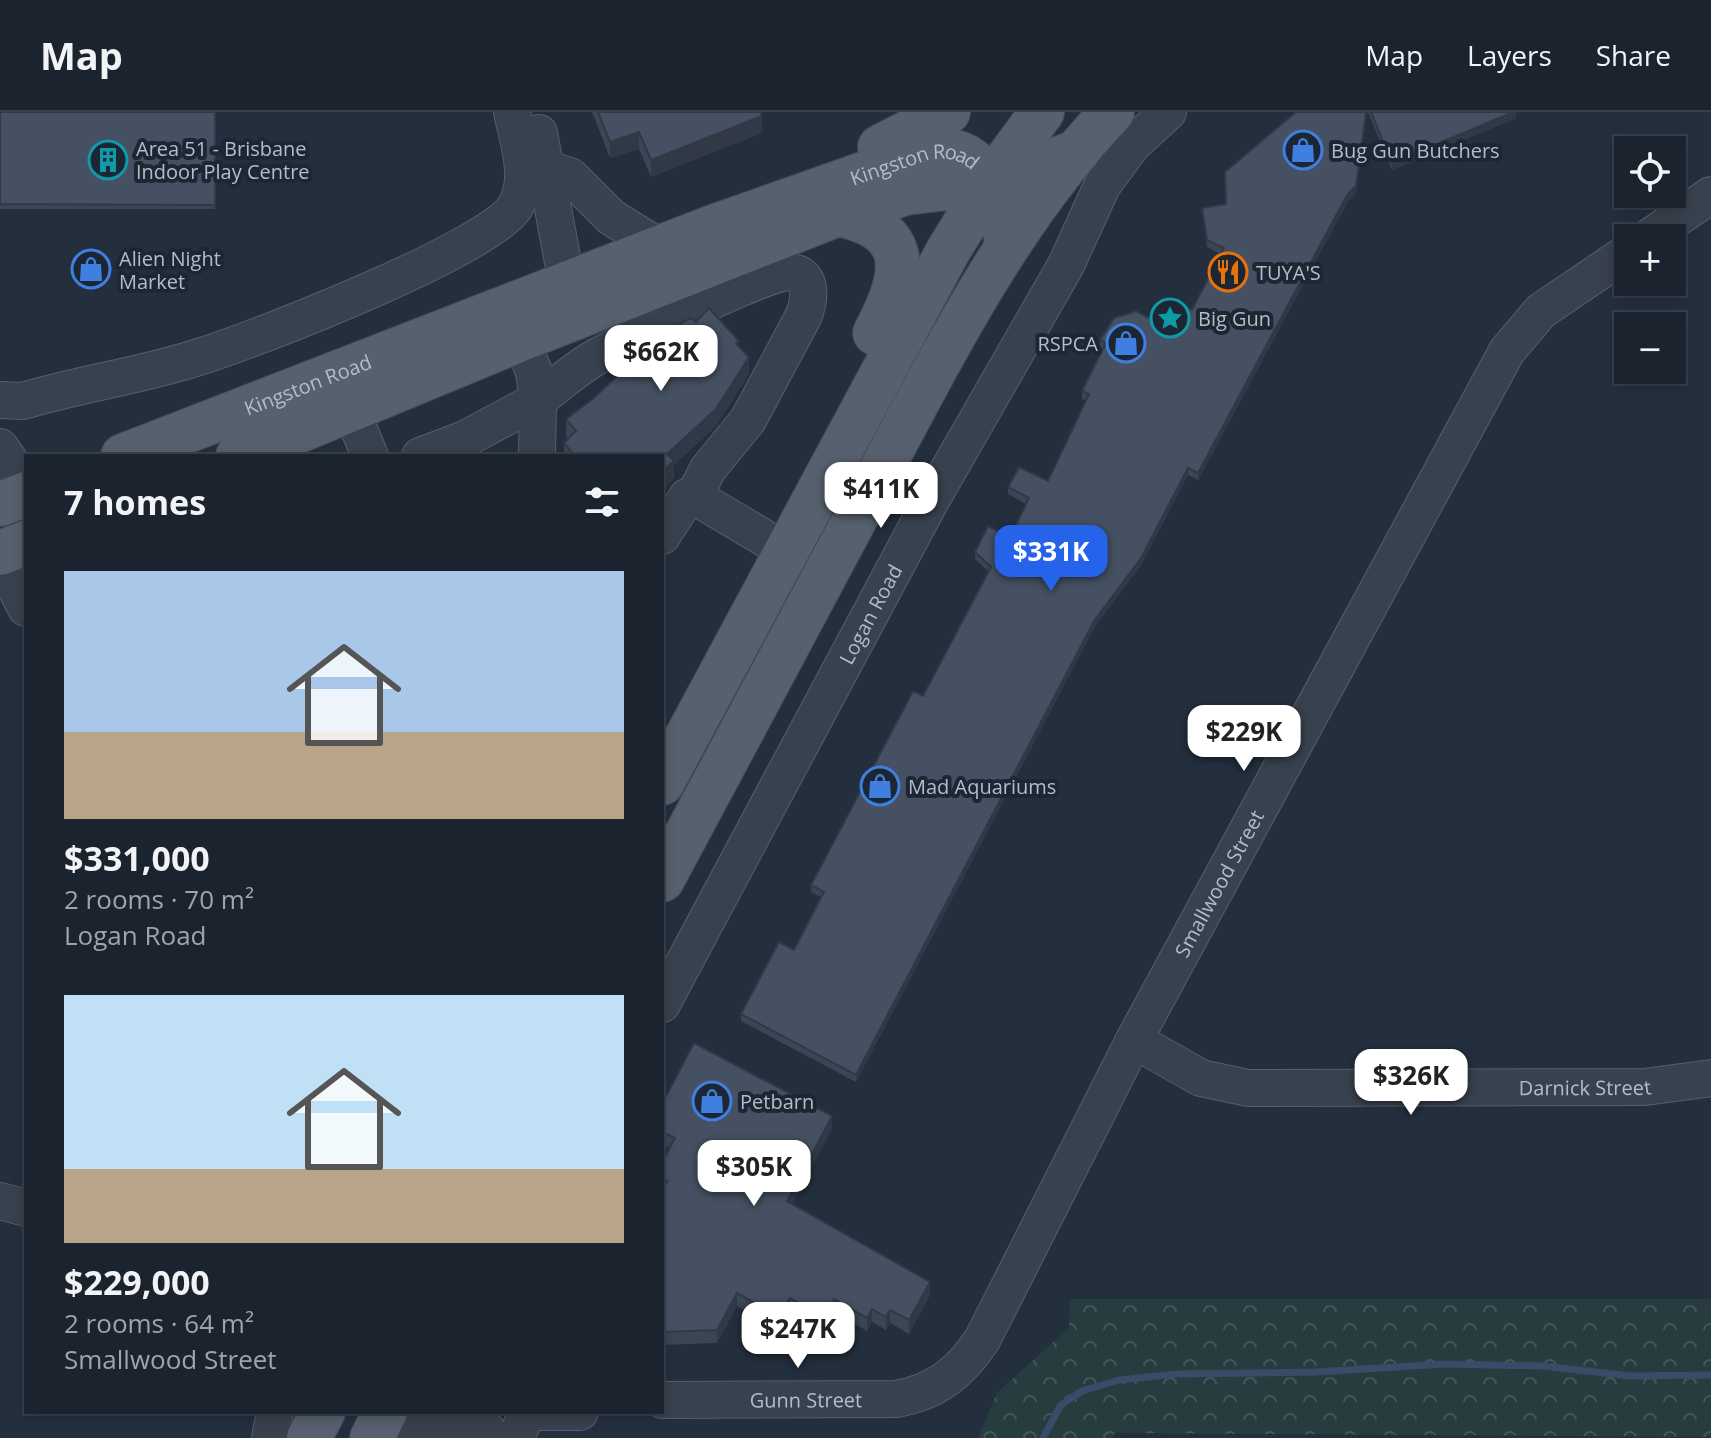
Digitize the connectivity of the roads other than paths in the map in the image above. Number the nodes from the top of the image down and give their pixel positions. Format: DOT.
graph roads {
  1 [pos="512,112"];
  2 [pos="535,112"];
  3 [pos="948,112"];
  4 [pos="1042,112"];
  5 [pos="1112,112"];
  6 [pos="1168,112"];
  7 [pos="1078,151"];
  8 [pos="545,168"];
  9 [pos="989,184"];
  10 [pos="1711,195"];
  11 [pos="838,214"];
  12 [pos="1669,224"];
  13 [pos="1008,245"];
  14 [pos="661,248"];
  15 [pos="729,256"];
  16 [pos="1614,261"];
  17 [pos="570,301"];
  18 [pos="521,339"];
  19 [pos="11,400"];
  20 [pos="538,400"];
  21 [pos="351,410"];
  22 [pos="853,427"];
  23 [pos="0,428"];
  24 [pos="0,447"];
  25 [pos="462,448"];
  26 [pos="129,454"];
  27 [pos="243,454"];
  28 [pos="364,454"];
  29 [pos="430,454"];
  30 [pos="537,454"];
  31 [pos="24,481"];
  32 [pos="24,495"];
  33 [pos="693,498"];
  34 [pos="0,504"];
  35 [pos="664,532"];
  36 [pos="24,544"];
  37 [pos="786,551"];
  38 [pos="0,556"];
  39 [pos="24,604"];
  40 [pos="664,779"];
  41 [pos="664,876"];
  42 [pos="664,1000"];
  43 [pos="1134,1040"];
  44 [pos="1711,1078"];
  45 [pos="0,1201"];
  46 [pos="24,1207"];
  47 [pos="945,1382"];
  48 [pos="664,1400"];
  49 [pos="275,1414"];
  50 [pos="322,1414"];
  51 [pos="384,1414"];
  52 [pos="524,1414"];
  53 [pos="496,1430"];
  54 [pos="270,1438"];
  55 [pos="309,1438"];
  56 [pos="374,1438"];
  1 -- 19 [label="street"];
  2 -- 8 [label="street"];
  3 -- 15 [label="main road"];
  4 -- 9 [label="main road"];
  5 -- 7 [label="main road"];
  6 -- 42 [label="street, Logan Road"];
  7 -- 9 [label="main road"];
  7 -- 13 [label="main road"];
  8 -- 14 [label="street"];
  8 -- 17 [label="street"];
  9 -- 11 [label="main road, Kingston Road"];
  9 -- 13 [label="main road"];
  9 -- 15 [label="main road, Kingston Road"];
  9 -- 22 [label="main road"];
  10 -- 12 [label="street"];
  11 -- 15 [label="main road, Kingston Road"];
  11 -- 22 [label="main road"];
  13 -- 41 [label="main road"];
  14 -- 15 [label="main road, Kingston Road"];
  14 -- 17 [label="main road, Kingston Road"];
  15 -- 17 [label="main road, Kingston Road"];
  15 -- 20 [label="street"];
  15 -- 33 [label="street"];
  16 -- 43 [label="street, Smallwood Street"];
  17 -- 18 [label="main road, Kingston Road"];
  17 -- 26 [label="main road, Kingston Road"];
  18 -- 20 [label="street"];
  18 -- 21 [label="main road, Kingston Road"];
  19 -- 23 [label="street"];
  20 -- 25 [label="street"];
  20 -- 30 [label="street"];
  21 -- 27 [label="main road, Kingston Road"];
  21 -- 28 [label="street"];
  22 -- 37 [label="main road"];
  24 -- 31 [label="street"];
  25 -- 29 [label="street"];
  32 -- 34 [label="main road"];
  33 -- 35 [label="street"];
  33 -- 37 [label="street"];
  36 -- 38 [label="main road"];
  37 -- 40 [label="main road"];
  38 -- 39 [label="street"];
  43 -- 44 [label="street, Darnick Street"];
  43 -- 47 [label="street, Smallwood Street"];
  45 -- 46 [label="street"];
  47 -- 48 [label="street, Gunn Street"];
  49 -- 54 [label="street"];
  50 -- 55 [label="main road"];
  51 -- 56 [label="main road"];
  52 -- 53 [label="street"];
  53 -- 56 [label="street"];
}
